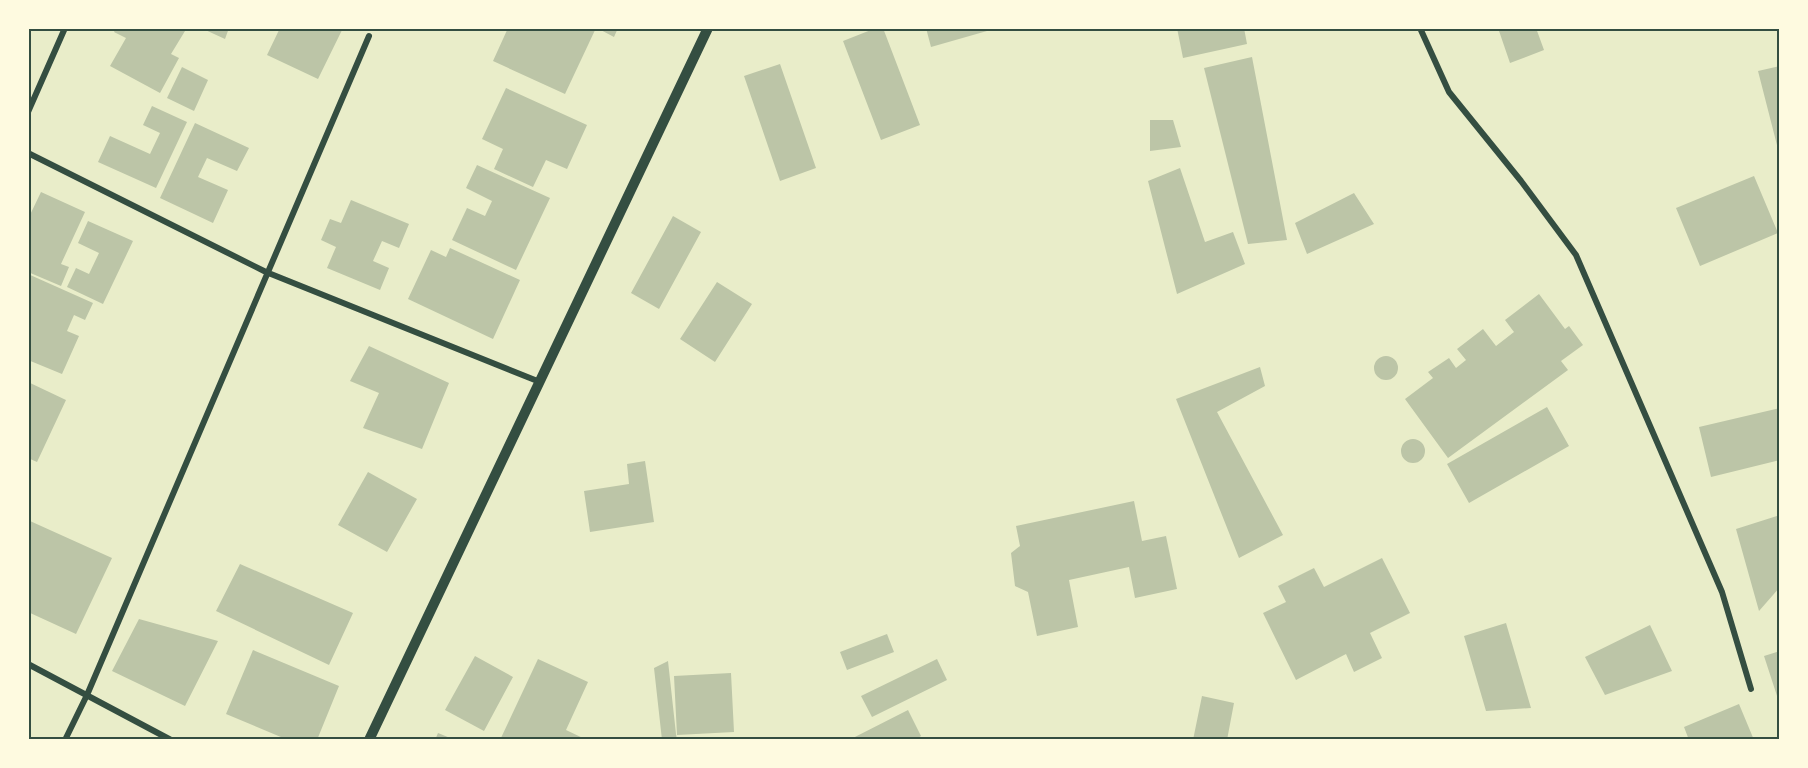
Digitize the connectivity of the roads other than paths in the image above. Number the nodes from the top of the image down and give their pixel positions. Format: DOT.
graph roads {
  1 [pos="65,28"];
  2 [pos="708,28"];
  3 [pos="1420,28"];
  4 [pos="369,36"];
  5 [pos="28,112"];
  6 [pos="28,153"];
  7 [pos="266,272"];
  8 [pos="540,382"];
  9 [pos="28,664"];
  10 [pos="1751,689"];
  11 [pos="87,695"];
  12 [pos="65,740"];
  13 [pos="171,740"];
  14 [pos="369,740"];
  1 -- 5 [label="street"];
  2 -- 8 [label="street"];
  3 -- 10 [label="street"];
  4 -- 7 [label="street"];
  6 -- 7 [label="street"];
  7 -- 8 [label="street"];
  7 -- 11 [label="street"];
  8 -- 14 [label="street"];
  9 -- 11 [label="street"];
  11 -- 12 [label="street"];
  11 -- 13 [label="street"];
}
